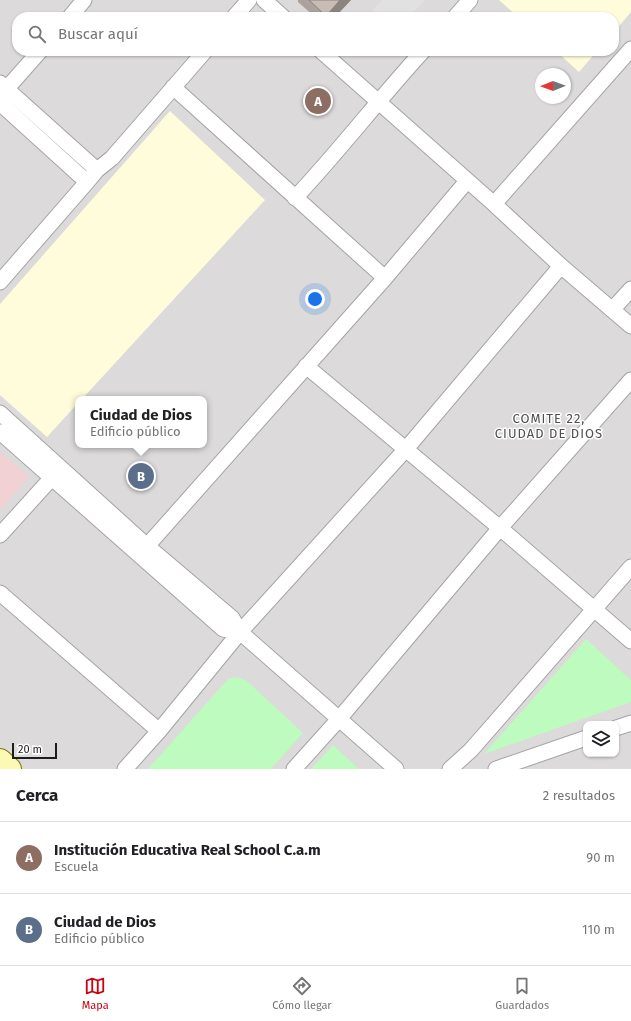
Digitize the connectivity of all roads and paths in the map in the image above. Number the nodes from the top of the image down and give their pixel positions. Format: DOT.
graph roads {
  1 [pos="84,0"];
  2 [pos="249,0"];
  3 [pos="264,0"];
  4 [pos="470,0"];
  5 [pos="74,12"];
  6 [pos="238,12"];
  7 [pos="277,12"];
  8 [pos="459,12"];
  9 [pos="631,49"];
  10 [pos="35,56"];
  11 [pos="200,56"];
  12 [pos="327,56"];
  13 [pos="419,56"];
  14 [pos="173,87"];
  15 [pos="2,89"];
  16 [pos="378,102"];
  17 [pos="0,103"];
  18 [pos="97,170"];
  19 [pos="467,181"];
  20 [pos="87,182"];
  21 [pos="296,198"];
  22 [pos="494,204"];
  23 [pos="561,266"];
  24 [pos="385,278"];
  25 [pos="0,282"];
  26 [pos="631,289"];
  27 [pos="612,310"];
  28 [pos="631,326"];
  29 [pos="306,366"];
  30 [pos="631,380"];
  31 [pos="0,413"];
  32 [pos="0,432"];
  33 [pos="406,449"];
  34 [pos="57,473"];
  35 [pos="500,528"];
  36 [pos="0,535"];
  37 [pos="147,546"];
  38 [pos="631,567"];
  39 [pos="0,594"];
  40 [pos="594,609"];
  41 [pos="240,632"];
  42 [pos="631,641"];
  43 [pos="339,719"];
  44 [pos="631,723"];
  45 [pos="619,727"];
  46 [pos="159,731"];
  47 [pos="583,739"];
  48 [pos="0,760"];
  49 [pos="10,769"];
  50 [pos="125,769"];
  51 [pos="294,769"];
  52 [pos="396,769"];
  53 [pos="450,769"];
  54 [pos="496,769"];
  1 -- 5 [label="street"];
  2 -- 6 [label="street"];
  3 -- 7 [label="street"];
  4 -- 8 [label="street"];
  9 -- 22 [label="street"];
  10 -- 15 [label="street"];
  11 -- 14 [label="street"];
  12 -- 16 [label="street"];
  13 -- 16 [label="street"];
  14 -- 18 [label="street"];
  14 -- 21 [label="street"];
  15 -- 18 [label="street"];
  16 -- 19 [label="street"];
  16 -- 21 [label="street"];
  17 -- 20 [label="street"];
  18 -- 20 [label="street"];
  19 -- 22 [label="street"];
  19 -- 24 [label="street"];
  20 -- 25 [label="street"];
  21 -- 24 [label="street"];
  22 -- 23 [label="street"];
  23 -- 27 [label="street"];
  23 -- 33 [label="street"];
  24 -- 29 [label="street"];
  26 -- 27 [label="street"];
  27 -- 28 [label="street"];
  29 -- 33 [label="street"];
  29 -- 37 [label="street"];
  30 -- 35 [label="street"];
  31 -- 34 [label="street"];
  32 -- 34 [label="street"];
  33 -- 35 [label="street"];
  33 -- 41 [label="street"];
  34 -- 36 [label="street"];
  34 -- 37 [label="street"];
  34 -- 41 [label="street"];
  35 -- 40 [label="street"];
  35 -- 43 [label="street"];
  37 -- 41 [label="street"];
  38 -- 40 [label="street"];
  39 -- 46 [label="street"];
  40 -- 42 [label="street"];
  40 -- 53 [label="street"];
  41 -- 43 [label="street"];
  41 -- 46 [label="street"];
  43 -- 51 [label="street"];
  43 -- 52 [label="street"];
  44 -- 45 [label="street"];
  46 -- 50 [label="street"];
  47 -- 54 [label="street"];
  48 -- 49 [label="main road"];
}
